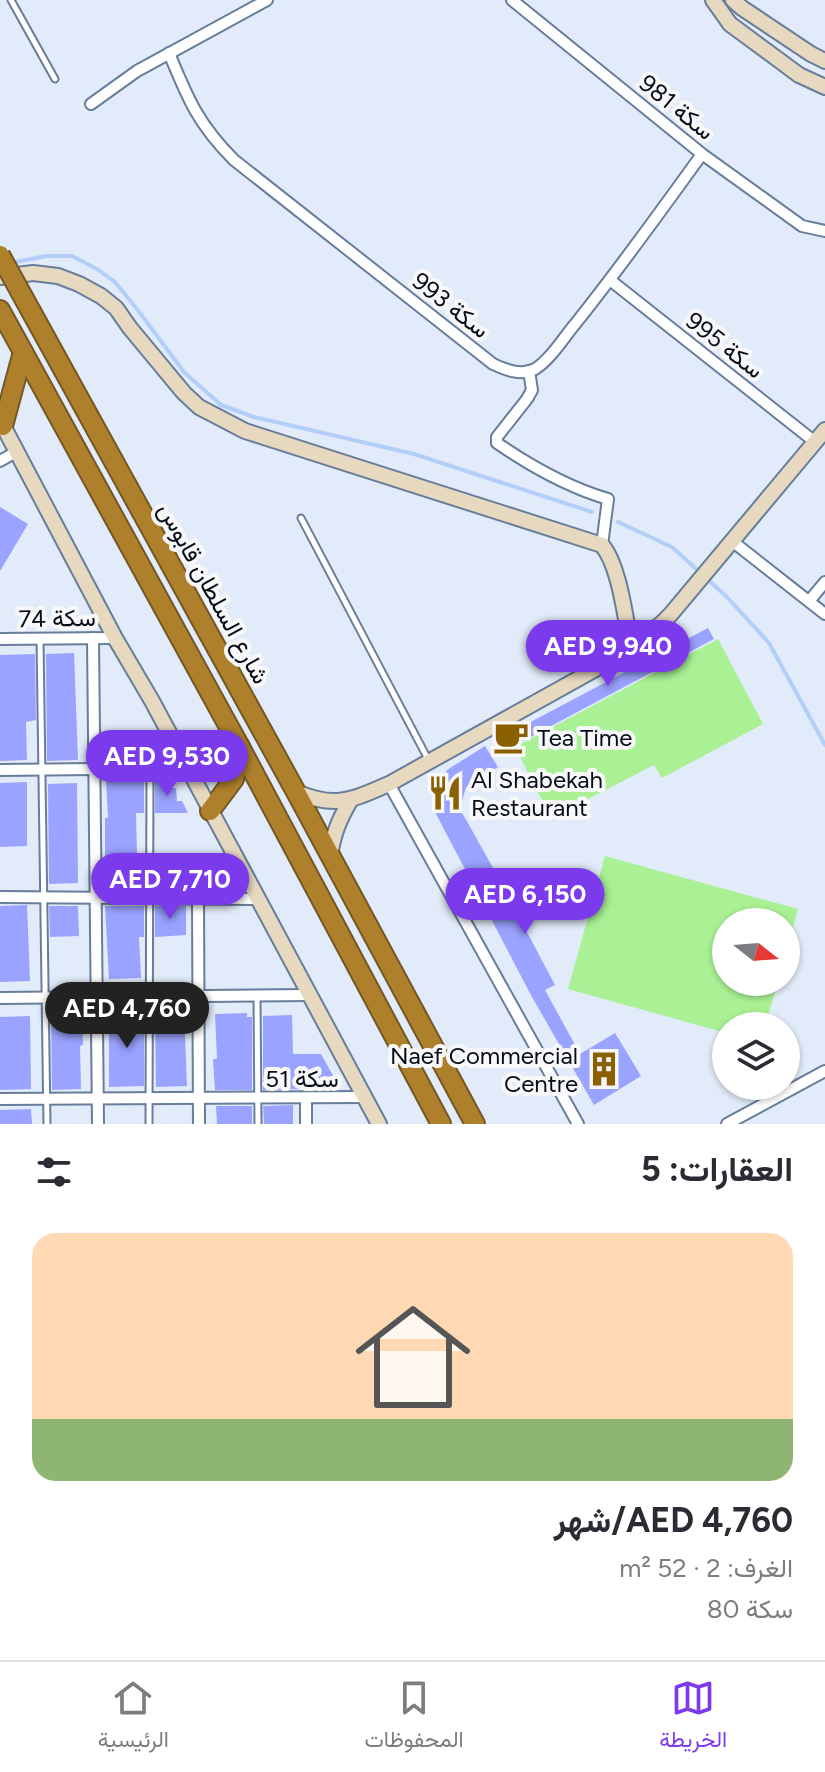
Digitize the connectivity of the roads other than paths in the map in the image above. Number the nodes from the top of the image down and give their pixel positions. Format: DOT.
graph roads {
  1 [pos="11,0"];
  2 [pos="267,0"];
  3 [pos="512,0"];
  4 [pos="713,0"];
  5 [pos="741,3"];
  6 [pos="730,24"];
  7 [pos="169,53"];
  8 [pos="825,61"];
  9 [pos="55,79"];
  10 [pos="825,87"];
  11 [pos="91,104"];
  12 [pos="702,154"];
  13 [pos="825,231"];
  14 [pos="0,255"];
  15 [pos="0,277"];
  16 [pos="610,280"];
  17 [pos="5,318"];
  18 [pos="23,352"];
  19 [pos="529,371"];
  20 [pos="1,423"];
  21 [pos="825,430"];
  22 [pos="815,442"];
  23 [pos="16,452"];
  24 [pos="0,461"];
  25 [pos="301,518"];
  26 [pos="602,545"];
  27 [pos="728,546"];
  28 [pos="825,582"];
  29 [pos="810,600"];
  30 [pos="825,614"];
  31 [pos="40,638"];
  32 [pos="93,638"];
  33 [pos="115,638"];
  34 [pos="0,639"];
  35 [pos="631,646"];
  36 [pos="240,747"];
  37 [pos="429,761"];
  38 [pos="150,768"];
  39 [pos="188,768"];
  40 [pos="95,769"];
  41 [pos="0,770"];
  42 [pos="42,770"];
  43 [pos="389,784"];
  44 [pos="296,792"];
  45 [pos="350,801"];
  46 [pos="210,811"];
  47 [pos="330,855"];
  48 [pos="0,897"];
  49 [pos="44,897"];
  50 [pos="96,898"];
  51 [pos="149,898"];
  52 [pos="198,899"];
  53 [pos="258,899"];
  54 [pos="309,995"];
  55 [pos="198,996"];
  56 [pos="257,996"];
  57 [pos="97,997"];
  58 [pos="149,997"];
  59 [pos="0,998"];
  60 [pos="46,998"];
  61 [pos="825,1071"];
  62 [pos="365,1097"];
  63 [pos="199,1098"];
  64 [pos="258,1098"];
  65 [pos="306,1098"];
  66 [pos="0,1099"];
  67 [pos="47,1099"];
  68 [pos="98,1099"];
  69 [pos="149,1099"];
  70 [pos="47,1124"];
  71 [pos="98,1124"];
  72 [pos="149,1124"];
  73 [pos="199,1124"];
  74 [pos="258,1124"];
  75 [pos="306,1124"];
  76 [pos="379,1124"];
  77 [pos="441,1124"];
  78 [pos="475,1124"];
  79 [pos="578,1124"];
  80 [pos="727,1124"];
  1 -- 9 [label="lane"];
  2 -- 7 [label="street"];
  3 -- 12 [label="street, سكة 981"];
  4 -- 6 [label="street"];
  5 -- 6 [label="street"];
  5 -- 8 [label="street"];
  6 -- 10 [label="street"];
  7 -- 11 [label="street"];
  7 -- 19 [label="street, سكة 993"];
  12 -- 13 [label="street, سكة 981"];
  12 -- 16 [label="street"];
  14 -- 44 [label="highway, شارع السلطان قابوس, bridge"];
  15 -- 26 [label="street"];
  16 -- 19 [label="street"];
  16 -- 22 [label="street, سكة 995"];
  17 -- 18 [label="highway"];
  18 -- 20 [label="highway"];
  18 -- 36 [label="highway"];
  19 -- 26 [label="street"];
  20 -- 23 [label="street"];
  21 -- 22 [label="street"];
  22 -- 27 [label="street"];
  23 -- 24 [label="street"];
  23 -- 33 [label="street"];
  25 -- 37 [label="lane"];
  26 -- 35 [label="street"];
  27 -- 29 [label="street"];
  27 -- 35 [label="street"];
  28 -- 29 [label="street"];
  29 -- 30 [label="street"];
  31 -- 32 [label="street, سكة 74"];
  31 -- 34 [label="street, سكة 74"];
  31 -- 42 [label="lane"];
  32 -- 33 [label="street, سكة 74"];
  32 -- 40 [label="street"];
  33 -- 39 [label="street"];
  35 -- 37 [label="street"];
  36 -- 46 [label="highway"];
  36 -- 77 [label="highway"];
  37 -- 43 [label="street"];
  38 -- 39 [label="street"];
  38 -- 40 [label="street"];
  38 -- 51 [label="lane"];
  39 -- 46 [label="street"];
  40 -- 42 [label="street"];
  40 -- 50 [label="street"];
  41 -- 42 [label="street"];
  42 -- 49 [label="lane"];
  43 -- 45 [label="street"];
  43 -- 79 [label="street"];
  44 -- 45 [label="street"];
  44 -- 47 [label="highway, شارع السلطان قابوس"];
  45 -- 47 [label="street"];
  46 -- 53 [label="street"];
  47 -- 78 [label="highway, شارع السلطان قابوس"];
  48 -- 49 [label="street"];
  49 -- 50 [label="street"];
  49 -- 60 [label="lane"];
  50 -- 51 [label="street"];
  50 -- 57 [label="street"];
  51 -- 52 [label="street"];
  51 -- 58 [label="lane"];
  52 -- 53 [label="street"];
  52 -- 55 [label="street"];
  53 -- 54 [label="street"];
  54 -- 56 [label="street"];
  54 -- 62 [label="street"];
  55 -- 56 [label="street"];
  55 -- 58 [label="street"];
  55 -- 63 [label="street"];
  56 -- 64 [label="lane"];
  57 -- 58 [label="street"];
  57 -- 60 [label="street"];
  57 -- 68 [label="street"];
  58 -- 69 [label="lane"];
  59 -- 60 [label="street"];
  60 -- 67 [label="lane"];
  61 -- 80 [label="street"];
  62 -- 65 [label="street, سكة 51"];
  62 -- 76 [label="street"];
  63 -- 64 [label="street, سكة 51"];
  63 -- 69 [label="street, سكة 51"];
  63 -- 73 [label="street"];
  64 -- 65 [label="street, سكة 51"];
  64 -- 74 [label="lane"];
  65 -- 75 [label="street"];
  66 -- 67 [label="street, سكة 51"];
  67 -- 68 [label="street, سكة 51"];
  67 -- 70 [label="lane"];
  68 -- 69 [label="street, سكة 51"];
  68 -- 71 [label="street"];
  69 -- 72 [label="lane"];
}
